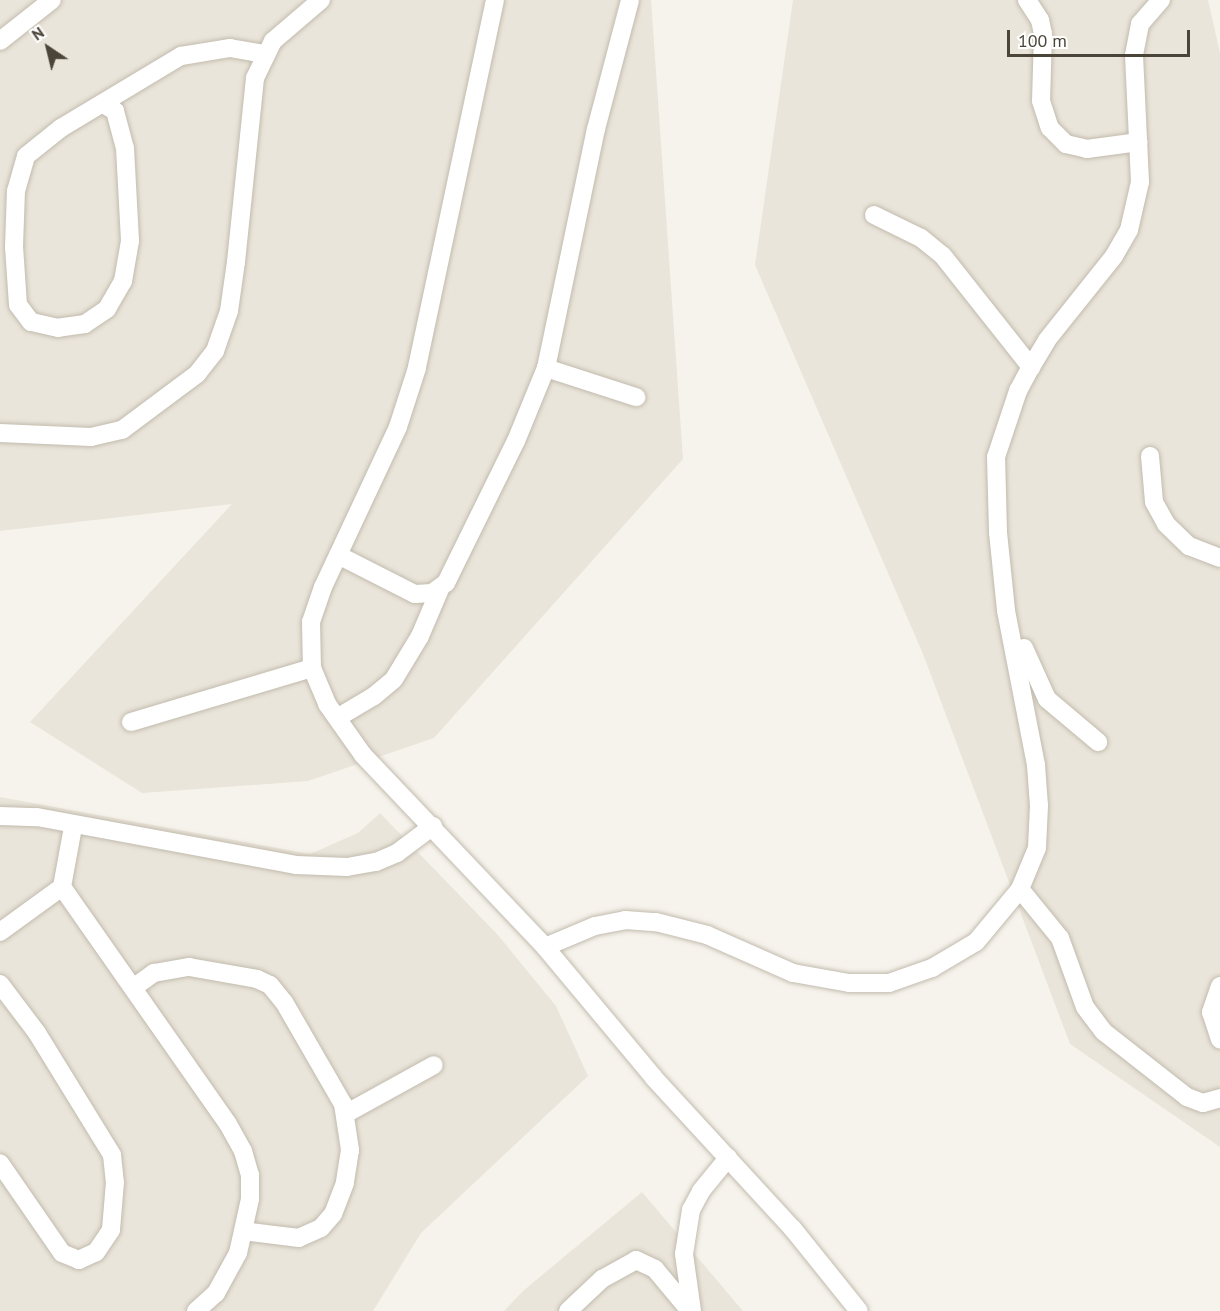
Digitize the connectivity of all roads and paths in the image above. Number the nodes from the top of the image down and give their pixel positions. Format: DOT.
graph roads {
  1 [pos="52,0"];
  2 [pos="321,0"];
  3 [pos="495,0"];
  4 [pos="630,0"];
  5 [pos="1027,0"];
  6 [pos="1161,0"];
  7 [pos="0,41"];
  8 [pos="263,54"];
  9 [pos="103,104"];
  10 [pos="1139,141"];
  11 [pos="874,215"];
  12 [pos="1031,367"];
  13 [pos="546,368"];
  14 [pos="636,397"];
  15 [pos="0,433"];
  16 [pos="1150,456"];
  17 [pos="338,555"];
  18 [pos="1220,558"];
  19 [pos="440,589"];
  20 [pos="1006,610"];
  21 [pos="312,668"];
  22 [pos="336,718"];
  23 [pos="131,722"];
  24 [pos="1098,741"];
  25 [pos="0,816"];
  26 [pos="433,826"];
  27 [pos="73,827"];
  28 [pos="62,887"];
  29 [pos="1020,888"];
  30 [pos="0,932"];
  31 [pos="544,947"];
  32 [pos="0,984"];
  33 [pos="1220,986"];
  34 [pos="132,988"];
  35 [pos="1220,1040"];
  36 [pos="434,1065"];
  37 [pos="1220,1098"];
  38 [pos="347,1113"];
  39 [pos="728,1158"];
  40 [pos="0,1163"];
  41 [pos="243,1231"];
  42 [pos="205,1309"];
  43 [pos="568,1311"];
  44 [pos="691,1311"];
  45 [pos="859,1311"];
  1 -- 7 [label="street"];
  2 -- 8 [label="street"];
  3 -- 17 [label="street"];
  4 -- 13 [label="street"];
  5 -- 10 [label="street"];
  6 -- 10 [label="street"];
  8 -- 9 [label="street"];
  8 -- 15 [label="street"];
  9 -- 9 [label="street"];
  10 -- 12 [label="street"];
  11 -- 12 [label="street"];
  12 -- 20 [label="street"];
  13 -- 14 [label="street"];
  13 -- 19 [label="street"];
  16 -- 18 [label="street"];
  17 -- 19 [label="street"];
  17 -- 21 [label="street"];
  19 -- 22 [label="street"];
  20 -- 24 [label="street"];
  20 -- 29 [label="street"];
  21 -- 22 [label="street"];
  21 -- 23 [label="street"];
  22 -- 26 [label="street"];
  25 -- 27 [label="street"];
  26 -- 27 [label="street"];
  26 -- 31 [label="street"];
  27 -- 28 [label="street"];
  28 -- 30 [label="street"];
  28 -- 34 [label="street"];
  29 -- 31 [label="street"];
  29 -- 37 [label="street"];
  31 -- 39 [label="street"];
  32 -- 40 [label="street"];
  33 -- 35 [label="street"];
  34 -- 38 [label="street"];
  34 -- 41 [label="street"];
  36 -- 38 [label="street"];
  38 -- 41 [label="street"];
  39 -- 44 [label="street"];
  39 -- 45 [label="street"];
  41 -- 42 [label="street"];
  43 -- 44 [label="street"];
}
